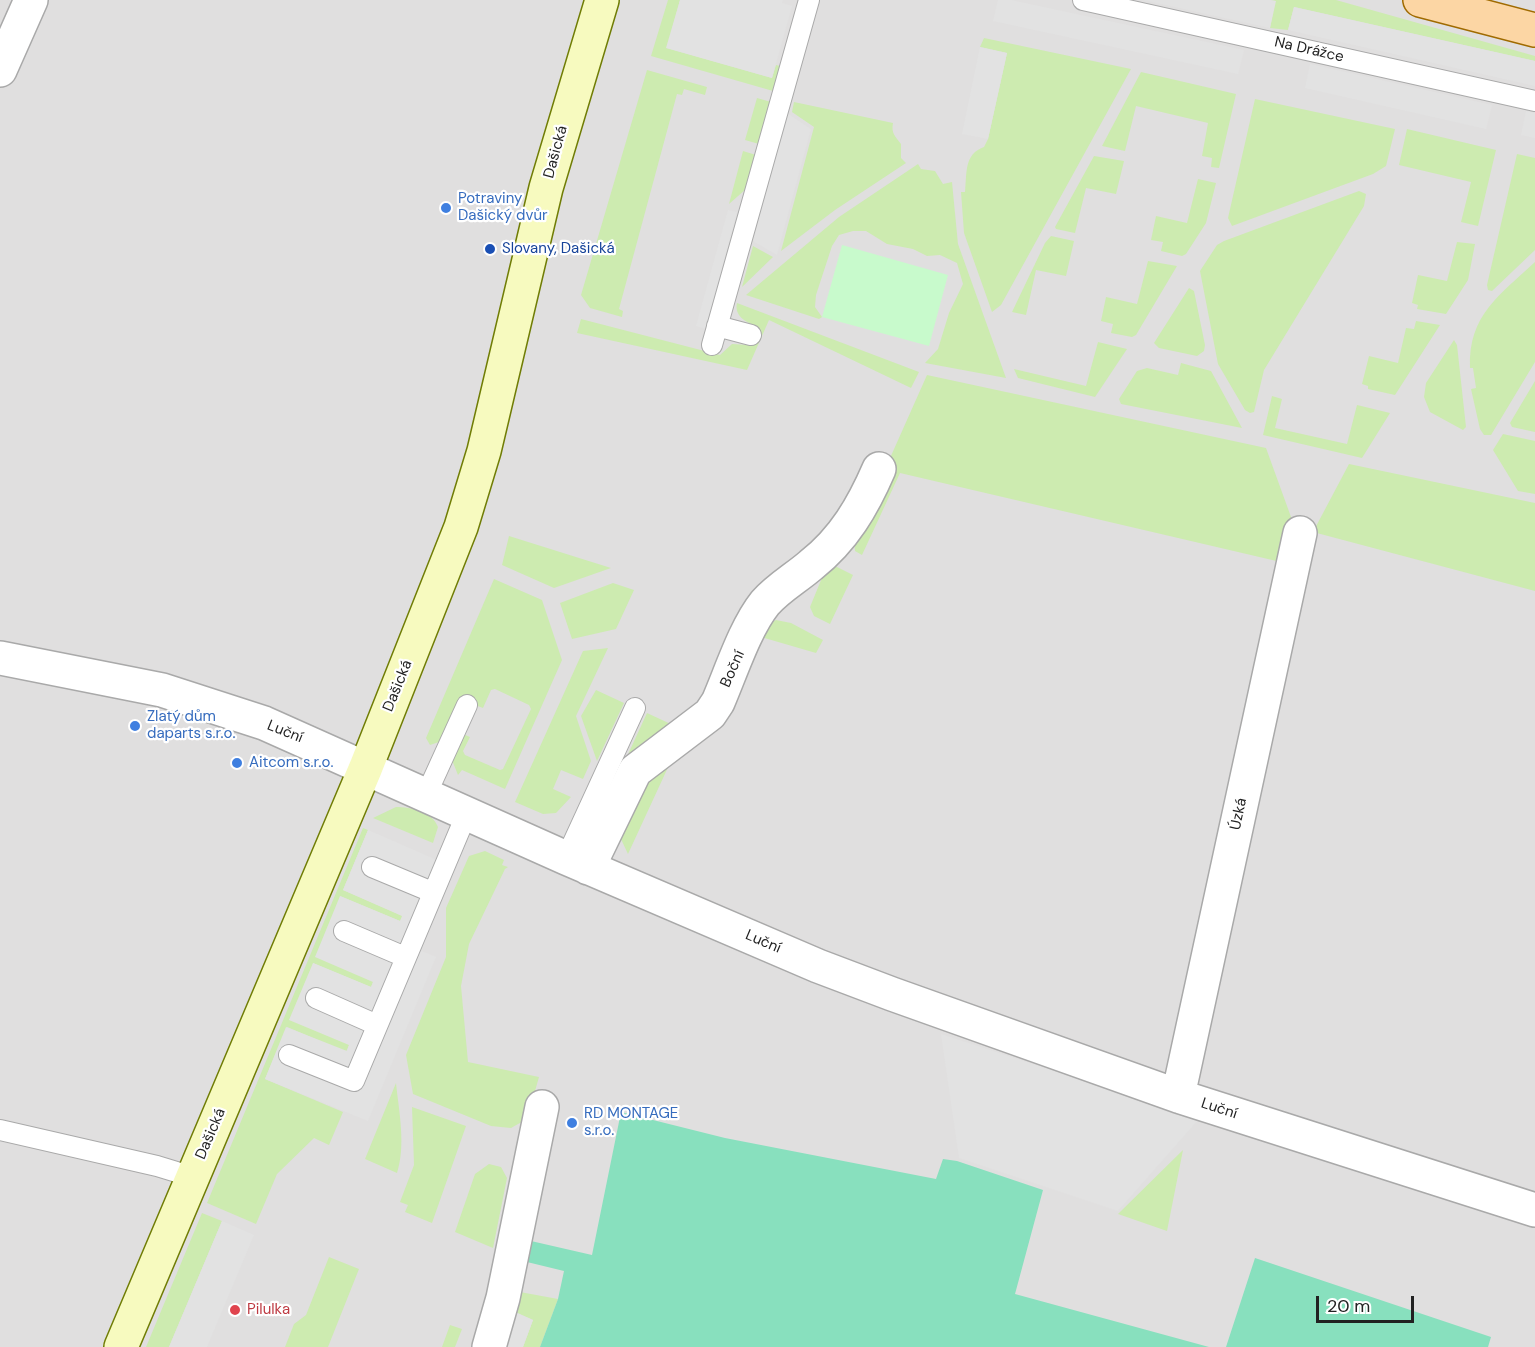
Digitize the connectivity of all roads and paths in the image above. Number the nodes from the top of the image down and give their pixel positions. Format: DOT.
graph roads {
  1 [pos="31,0"];
  2 [pos="602,0"];
  3 [pos="809,0"];
  4 [pos="1083,0"];
  5 [pos="1420,0"];
  6 [pos="1535,30"];
  7 [pos="0,70"];
  8 [pos="1535,101"];
  9 [pos="751,336"];
  10 [pos="879,469"];
  11 [pos="1300,533"];
  12 [pos="0,658"];
  13 [pos="467,705"];
  14 [pos="635,708"];
  15 [pos="366,767"];
  16 [pos="426,795"];
  17 [pos="466,813"];
  18 [pos="577,863"];
  19 [pos="372,867"];
  20 [pos="432,892"];
  21 [pos="344,931"];
  22 [pos="405,957"];
  23 [pos="316,998"];
  24 [pos="377,1025"];
  25 [pos="290,1055"];
  26 [pos="1178,1096"];
  27 [pos="542,1107"];
  28 [pos="0,1130"];
  29 [pos="193,1177"];
  30 [pos="1535,1210"];
  31 [pos="120,1347"];
  32 [pos="489,1347"];
  1 -- 7 [label="street"];
  2 -- 15 [label="main road, Dašická"];
  3 -- 9 [label="lane"];
  4 -- 8 [label="lane, Na Drážce"];
  5 -- 6 [label="main road"];
  10 -- 18 [label="street, Boční"];
  11 -- 26 [label="street, Úzká"];
  12 -- 15 [label="street, Luční"];
  13 -- 16 [label="lane"];
  14 -- 18 [label="lane"];
  15 -- 16 [label="street, Luční"];
  15 -- 29 [label="main road, Dašická"];
  16 -- 17 [label="street, Luční"];
  17 -- 18 [label="street, Luční"];
  17 -- 20 [label="lane"];
  18 -- 26 [label="street, Luční"];
  19 -- 20 [label="lane"];
  20 -- 22 [label="lane"];
  21 -- 22 [label="lane"];
  22 -- 24 [label="lane"];
  23 -- 24 [label="lane"];
  24 -- 25 [label="lane"];
  26 -- 30 [label="street, Luční"];
  27 -- 32 [label="street"];
  28 -- 29 [label="lane"];
  29 -- 31 [label="main road, Dašická"];
}
